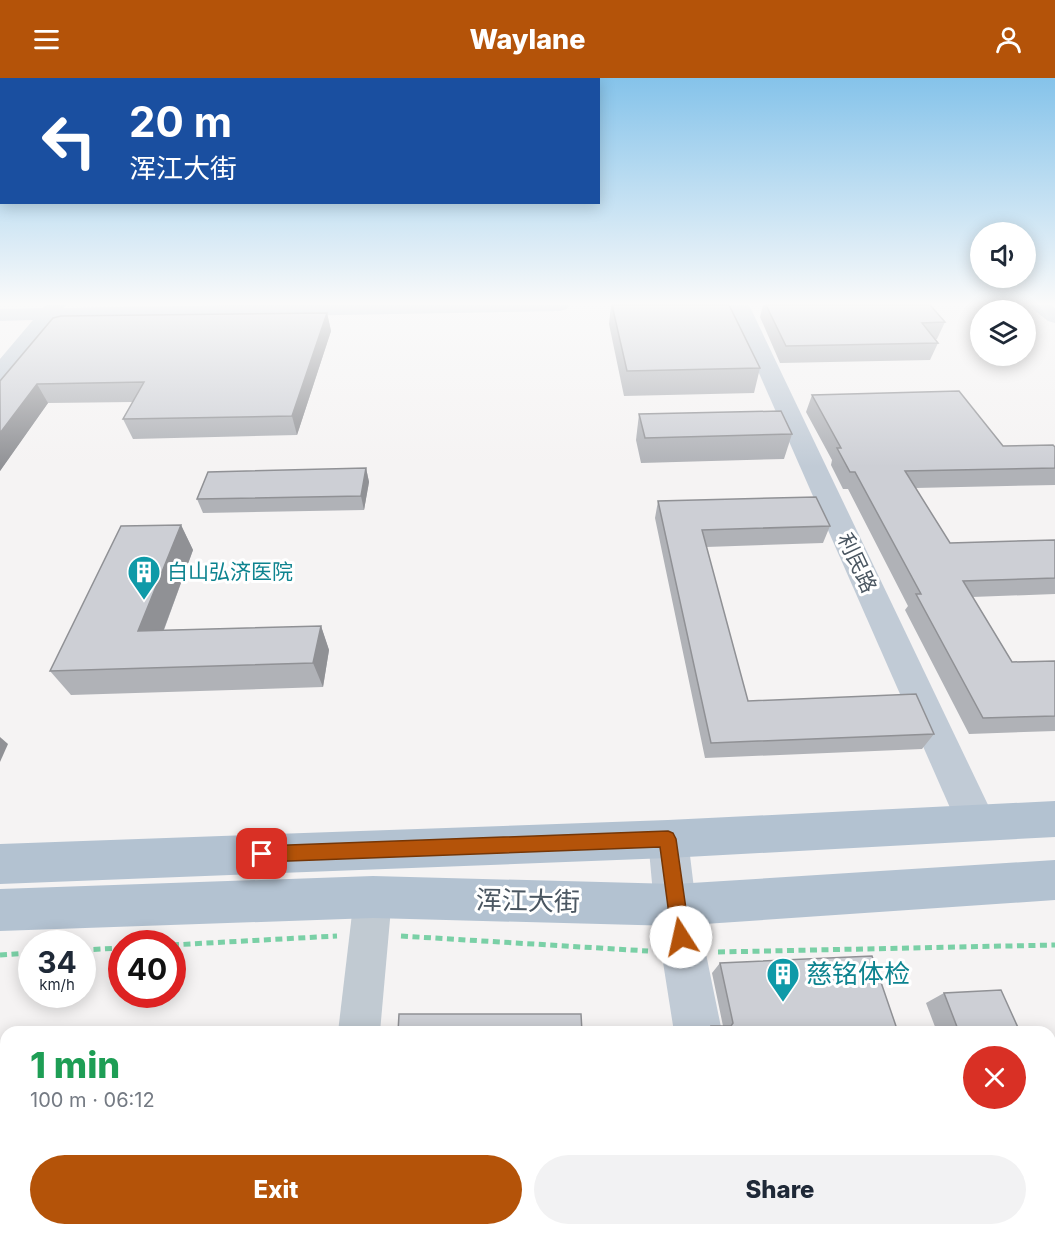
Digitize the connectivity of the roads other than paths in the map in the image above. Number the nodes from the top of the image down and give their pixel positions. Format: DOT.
graph roads {
  1 [pos="12,359"];
  2 [pos="764,359"];
  3 [pos="0,373"];
  4 [pos="1055,819"];
  5 [pos="976,822"];
  6 [pos="668,839"];
  7 [pos="0,864"];
  8 [pos="1055,880"];
  9 [pos="675,905"];
  10 [pos="0,910"];
  11 [pos="371,916"];
  12 [pos="360,1026"];
  13 [pos="697,1026"];
  1 -- 3 [label="street"];
  2 -- 5 [label="street, 利民路"];
  4 -- 5 [label="main road"];
  5 -- 6 [label="main road"];
  6 -- 7 [label="main road"];
  6 -- 9 [label="street"];
  8 -- 9 [label="main road, 浑江大街"];
  9 -- 11 [label="main road, 浑江大街"];
  9 -- 13 [label="street"];
  10 -- 11 [label="main road, 浑江大街"];
  11 -- 12 [label="street"];
}
